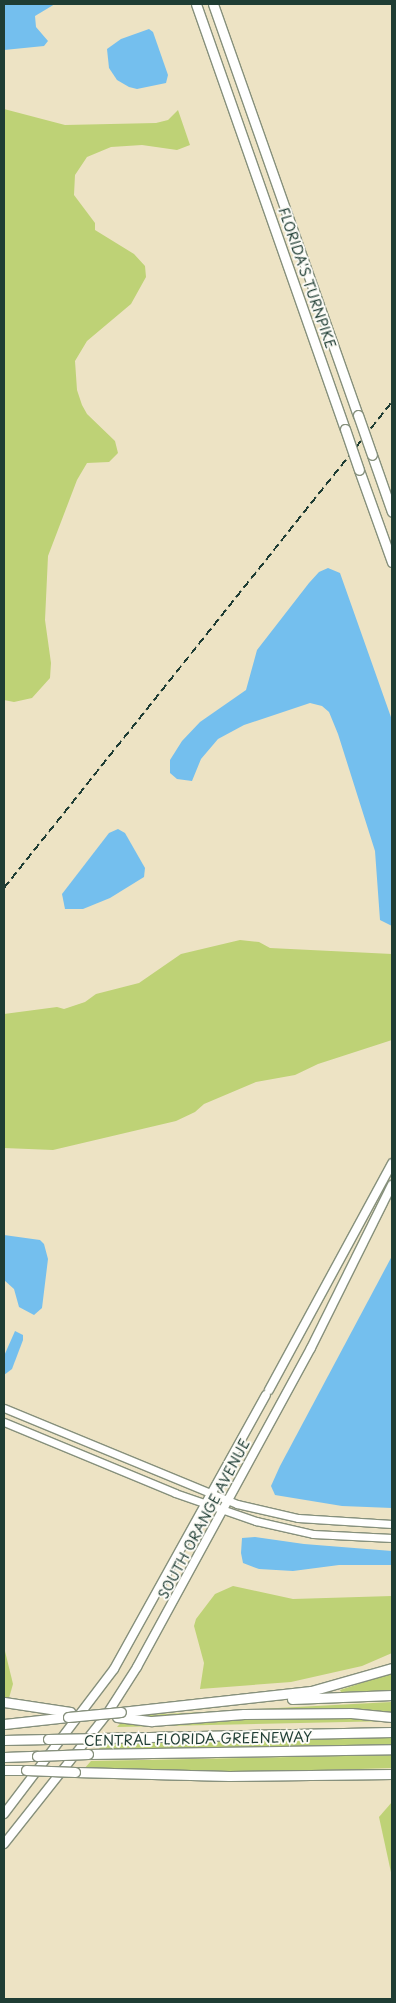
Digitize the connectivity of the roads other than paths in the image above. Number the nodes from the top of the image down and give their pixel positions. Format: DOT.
graph roads {
  1 [pos="196,4"];
  2 [pos="212,4"];
  3 [pos="392,512"];
  4 [pos="392,562"];
  5 [pos="392,1163"];
  6 [pos="392,1185"];
  7 [pos="4,1408"];
  8 [pos="4,1422"];
  9 [pos="212,1495"];
  10 [pos="229,1501"];
  11 [pos="206,1505"];
  12 [pos="224,1511"];
  13 [pos="392,1524"];
  14 [pos="392,1538"];
  15 [pos="392,1668"];
  16 [pos="392,1695"];
  17 [pos="222,1701"];
  18 [pos="4,1702"];
  19 [pos="69,1715"];
  20 [pos="119,1715"];
  21 [pos="392,1717"];
  22 [pos="4,1724"];
  23 [pos="392,1732"];
  24 [pos="4,1740"];
  25 [pos="392,1749"];
  26 [pos="4,1757"];
  27 [pos="4,1770"];
  28 [pos="392,1773"];
  29 [pos="4,1814"];
  30 [pos="4,1844"];
  1 -- 4 [label="highway, FLORIDA'S TURNPIKE, bridge"];
  2 -- 3 [label="highway, FLORIDA'S TURNPIKE, bridge"];
  5 -- 9 [label="main road, SOUTH ORANGE AVENUE"];
  6 -- 10 [label="main road, SOUTH ORANGE AVENUE"];
  7 -- 9 [label="main road"];
  8 -- 11 [label="main road"];
  9 -- 10 [label="main road"];
  9 -- 11 [label="main road, SOUTH ORANGE AVENUE"];
  10 -- 12 [label="main road, SOUTH ORANGE AVENUE"];
  10 -- 13 [label="main road"];
  11 -- 12 [label="main road"];
  11 -- 29 [label="main road, SOUTH ORANGE AVENUE"];
  12 -- 14 [label="main road"];
  12 -- 30 [label="main road, SOUTH ORANGE AVENUE"];
  15 -- 17 [label="highway"];
  16 -- 17 [label="highway"];
  17 -- 20 [label="highway"];
  18 -- 19 [label="highway"];
  19 -- 20 [label="highway, bridge"];
  19 -- 22 [label="highway"];
  20 -- 21 [label="highway"];
  23 -- 24 [label="highway, CENTRAL FLORIDA GREENEWAY, bridge"];
  25 -- 26 [label="highway, CENTRAL FLORIDA GREENEWAY, bridge"];
  27 -- 28 [label="highway, bridge"];
}
